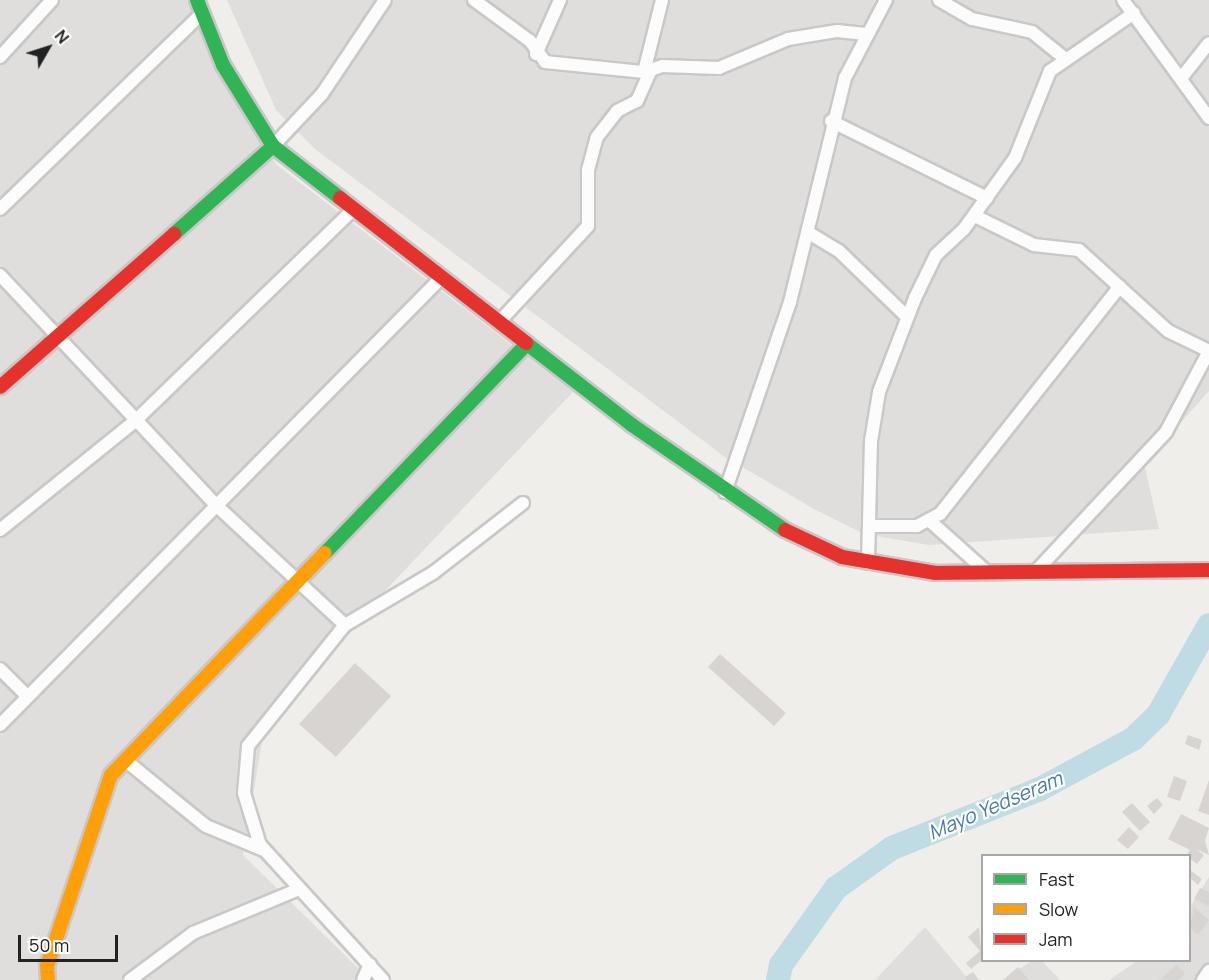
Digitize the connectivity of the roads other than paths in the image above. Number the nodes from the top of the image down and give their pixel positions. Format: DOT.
graph roads {
  1 [pos="52,0"];
  2 [pos="385,0"];
  3 [pos="474,0"];
  4 [pos="560,0"];
  5 [pos="662,0"];
  6 [pos="886,0"];
  7 [pos="939,0"];
  8 [pos="1123,0"];
  9 [pos="200,6"];
  10 [pos="1134,13"];
  11 [pos="868,34"];
  12 [pos="1209,43"];
  13 [pos="536,54"];
  14 [pos="0,57"];
  15 [pos="1063,57"];
  16 [pos="648,71"];
  17 [pos="1182,77"];
  18 [pos="1209,118"];
  19 [pos="831,121"];
  20 [pos="273,146"];
  21 [pos="987,198"];
  22 [pos="0,209"];
  23 [pos="354,209"];
  24 [pos="975,216"];
  25 [pos="809,233"];
  26 [pos="0,275"];
  27 [pos="442,277"];
  28 [pos="1120,286"];
  29 [pos="906,316"];
  30 [pos="500,321"];
  31 [pos="56,336"];
  32 [pos="528,344"];
  33 [pos="1209,351"];
  34 [pos="0,387"];
  35 [pos="134,422"];
  36 [pos="724,492"];
  37 [pos="523,503"];
  38 [pos="218,507"];
  39 [pos="931,522"];
  40 [pos="872,526"];
  41 [pos="0,530"];
  42 [pos="868,563"];
  43 [pos="1038,569"];
  44 [pos="1209,570"];
  45 [pos="988,573"];
  46 [pos="299,582"];
  47 [pos="345,625"];
  48 [pos="0,669"];
  49 [pos="27,696"];
  50 [pos="0,725"];
  51 [pos="125,760"];
  52 [pos="264,850"];
  53 [pos="297,890"];
  54 [pos="370,964"];
  55 [pos="1209,971"];
  56 [pos="48,980"];
  57 [pos="130,980"];
  58 [pos="363,980"];
  59 [pos="383,980"];
  60 [pos="1203,980"];
  1 -- 14 [label="street"];
  2 -- 20 [label="street"];
  3 -- 13 [label="street"];
  4 -- 13 [label="street"];
  5 -- 16 [label="street"];
  6 -- 11 [label="street"];
  7 -- 15 [label="street"];
  8 -- 10 [label="street"];
  9 -- 20 [label="main road"];
  9 -- 22 [label="street"];
  10 -- 15 [label="street"];
  10 -- 17 [label="street"];
  11 -- 16 [label="street"];
  11 -- 19 [label="street"];
  12 -- 17 [label="street"];
  13 -- 16 [label="street"];
  15 -- 21 [label="street"];
  16 -- 30 [label="street"];
  17 -- 18 [label="street"];
  19 -- 21 [label="street"];
  19 -- 25 [label="street"];
  20 -- 23 [label="main road"];
  20 -- 31 [label="main road"];
  21 -- 24 [label="street"];
  23 -- 27 [label="main road"];
  23 -- 35 [label="street"];
  24 -- 28 [label="street"];
  24 -- 29 [label="street"];
  25 -- 29 [label="street"];
  25 -- 36 [label="street"];
  26 -- 31 [label="street"];
  27 -- 30 [label="main road"];
  27 -- 38 [label="street"];
  28 -- 33 [label="street"];
  28 -- 39 [label="street"];
  29 -- 40 [label="street"];
  30 -- 32 [label="main road"];
  31 -- 34 [label="main road"];
  31 -- 35 [label="street"];
  32 -- 36 [label="main road"];
  32 -- 46 [label="main road"];
  33 -- 43 [label="street"];
  35 -- 38 [label="street"];
  35 -- 41 [label="street"];
  36 -- 42 [label="main road"];
  37 -- 47 [label="street"];
  38 -- 46 [label="street"];
  38 -- 49 [label="street"];
  39 -- 40 [label="street"];
  39 -- 45 [label="street"];
  40 -- 42 [label="street"];
  42 -- 45 [label="main road"];
  43 -- 44 [label="main road"];
  43 -- 45 [label="main road"];
  46 -- 47 [label="street"];
  46 -- 51 [label="main road"];
  47 -- 52 [label="street"];
  48 -- 49 [label="street"];
  49 -- 50 [label="street"];
  51 -- 52 [label="street"];
  51 -- 56 [label="main road"];
  52 -- 53 [label="street"];
  53 -- 54 [label="street"];
  53 -- 57 [label="street"];
  54 -- 58 [label="street"];
  54 -- 59 [label="street"];
  55 -- 60 [label="street"];
}
